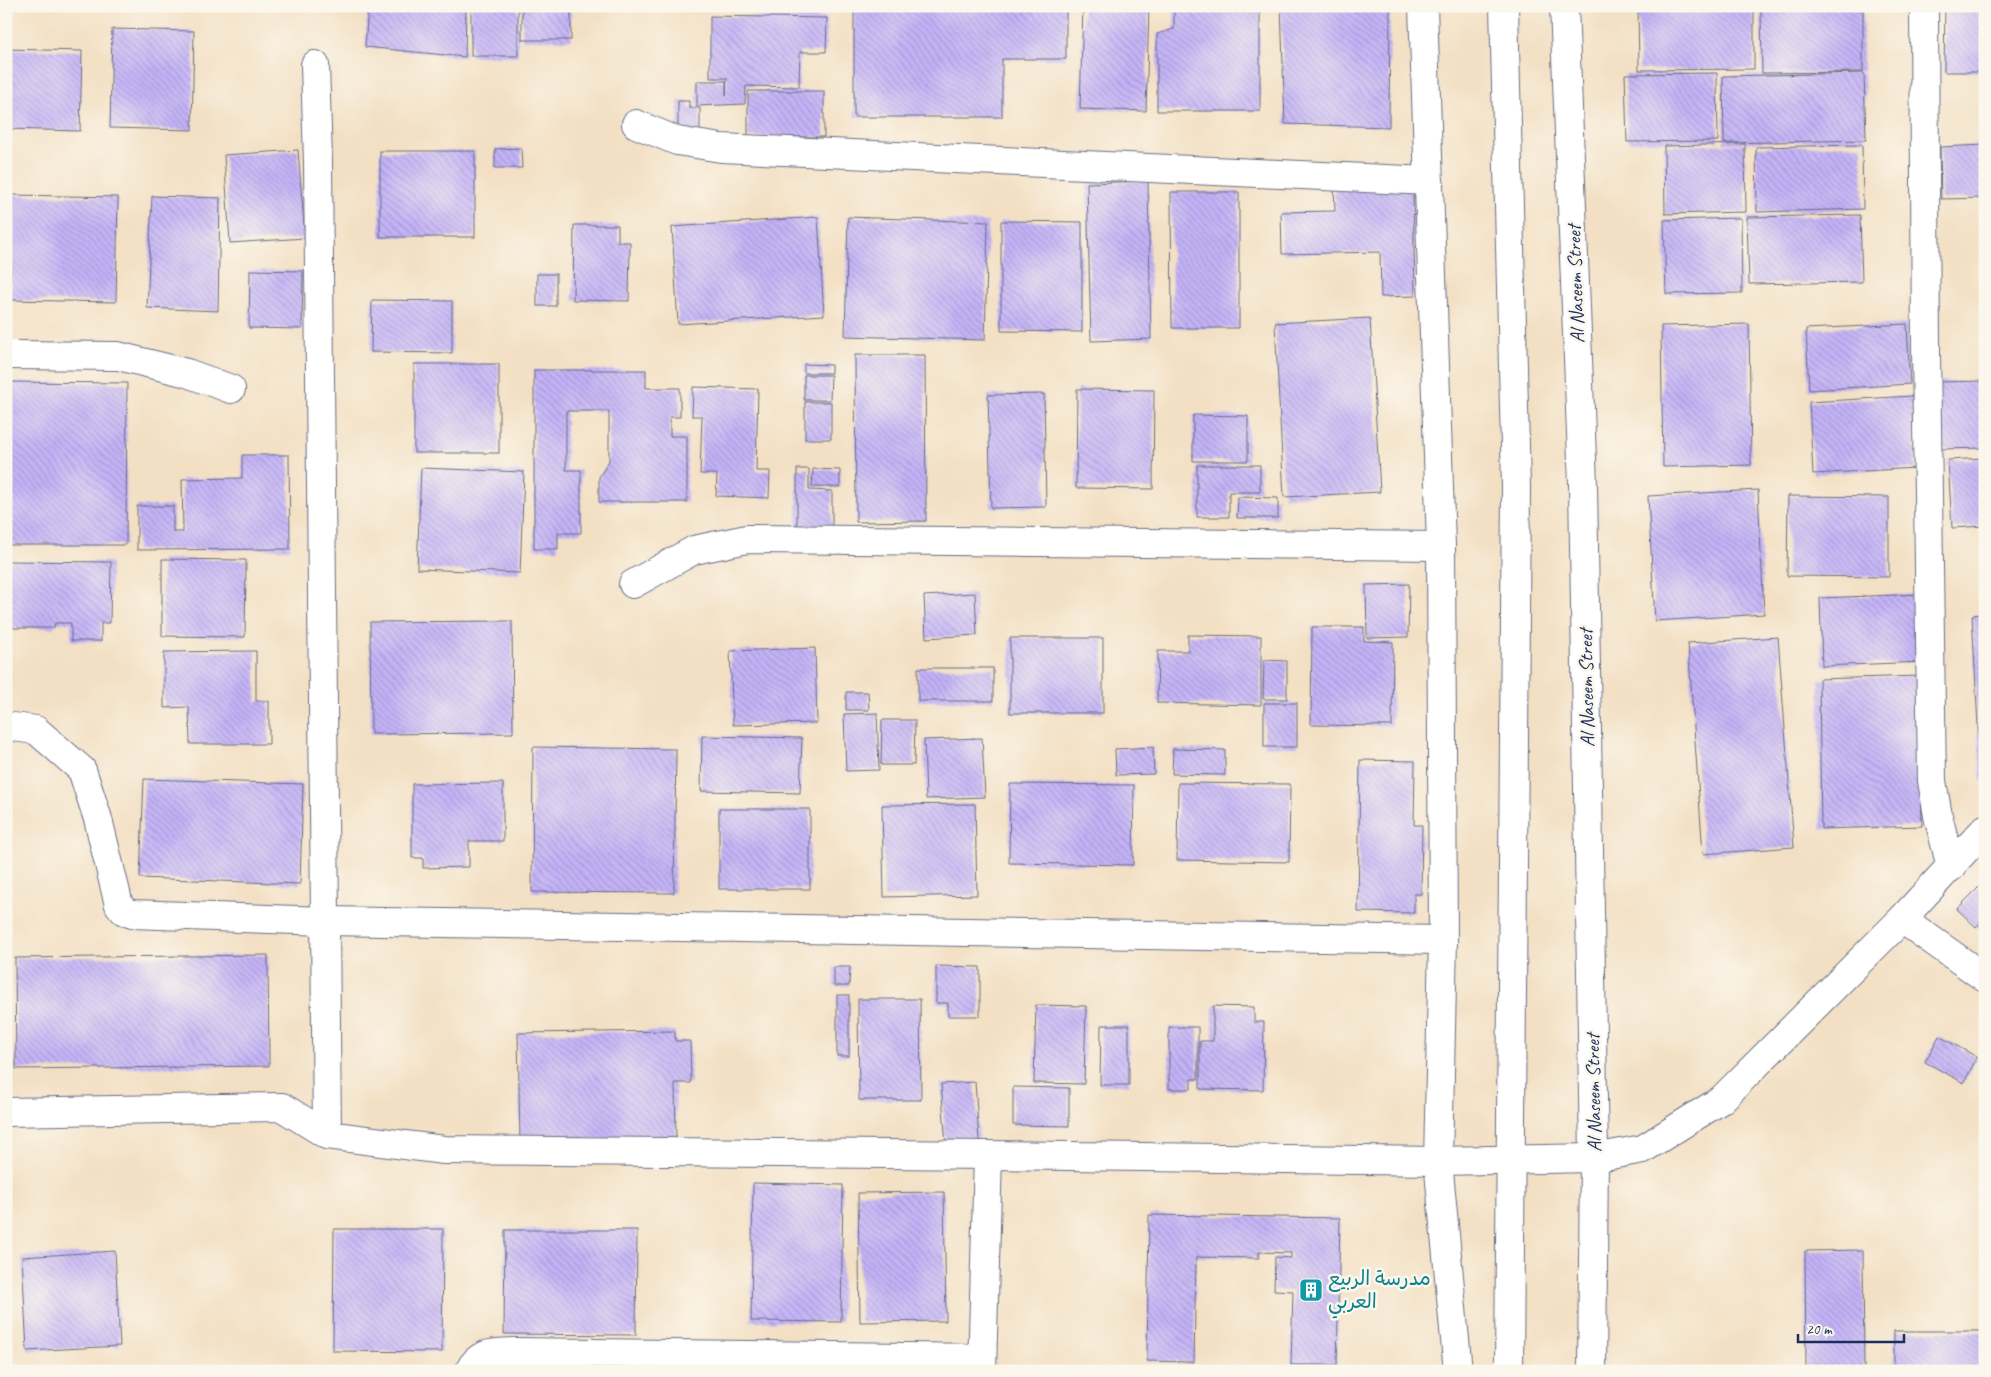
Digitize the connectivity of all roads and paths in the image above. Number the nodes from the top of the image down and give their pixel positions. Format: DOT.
graph roads {
  1 [pos="1423,6"];
  2 [pos="1504,6"];
  3 [pos="1564,6"];
  4 [pos="1924,6"];
  5 [pos="315,65"];
  6 [pos="636,124"];
  7 [pos="1429,181"];
  8 [pos="6,355"];
  9 [pos="231,389"];
  10 [pos="1441,546"];
  11 [pos="634,584"];
  12 [pos="6,726"];
  13 [pos="1985,829"];
  14 [pos="1951,867"];
  15 [pos="1902,919"];
  16 [pos="326,921"];
  17 [pos="1443,940"];
  18 [pos="1985,978"];
  19 [pos="6,1112"];
  20 [pos="327,1135"];
  21 [pos="988,1155"];
  22 [pos="1594,1158"];
  23 [pos="1512,1159"];
  24 [pos="1438,1161"];
  25 [pos="598,1361"];
  26 [pos="894,1364"];
  27 [pos="982,1364"];
  28 [pos="469,1371"];
  29 [pos="1458,1371"];
  30 [pos="1509,1371"];
  31 [pos="1592,1371"];
  1 -- 7 [label="street"];
  2 -- 23 [label="street"];
  3 -- 22 [label="street, Al Naseem Street"];
  4 -- 14 [label="street"];
  5 -- 16 [label="street"];
  6 -- 7 [label="street"];
  7 -- 10 [label="street"];
  8 -- 9 [label="street"];
  10 -- 11 [label="street"];
  10 -- 17 [label="street"];
  12 -- 16 [label="street"];
  13 -- 14 [label="street"];
  14 -- 15 [label="street"];
  15 -- 18 [label="street"];
  15 -- 22 [label="street"];
  16 -- 17 [label="street"];
  16 -- 20 [label="street"];
  17 -- 24 [label="street"];
  19 -- 20 [label="street"];
  20 -- 21 [label="street"];
  21 -- 24 [label="street"];
  21 -- 27 [label="street"];
  22 -- 23 [label="street"];
  22 -- 31 [label="street, Al Naseem Street"];
  23 -- 24 [label="street"];
  23 -- 30 [label="street"];
  24 -- 29 [label="street"];
  25 -- 26 [label="street"];
  25 -- 28 [label="street"];
  26 -- 27 [label="street"];
}
